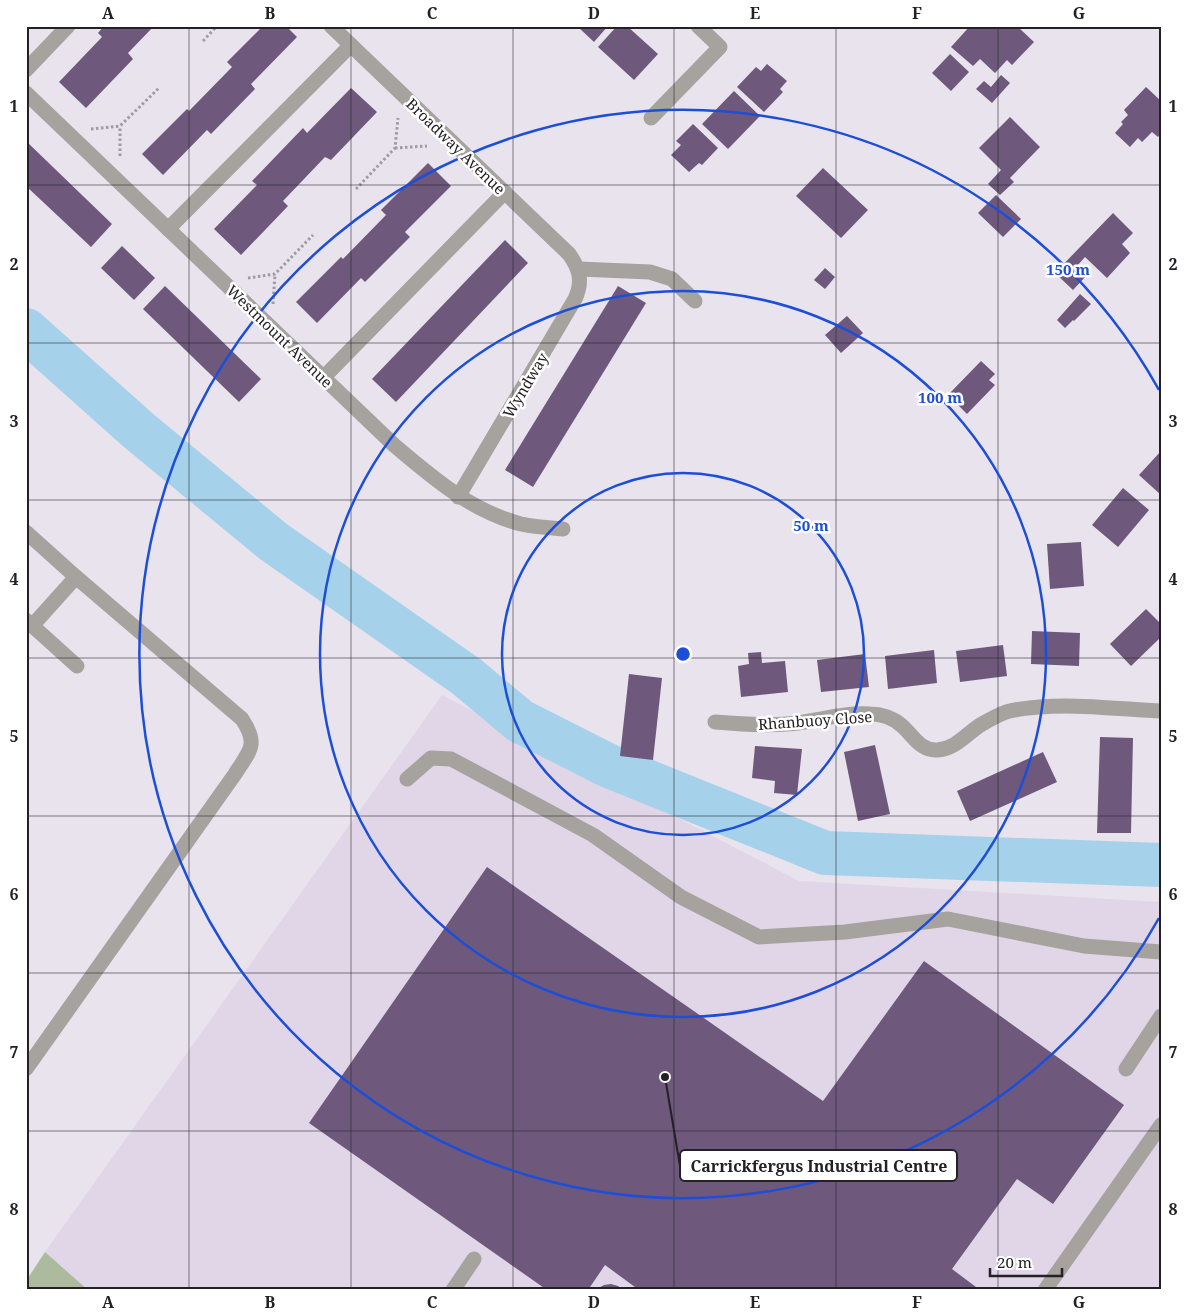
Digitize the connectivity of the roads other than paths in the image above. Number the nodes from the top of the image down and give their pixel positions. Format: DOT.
graph roads {
  1 [pos="68,26"];
  2 [pos="331,26"];
  3 [pos="698,26"];
  4 [pos="351,45"];
  5 [pos="26,70"];
  6 [pos="26,93"];
  7 [pos="651,118"];
  8 [pos="505,192"];
  9 [pos="168,229"];
  10 [pos="579,269"];
  11 [pos="696,301"];
  12 [pos="324,378"];
  13 [pos="458,496"];
  14 [pos="563,529"];
  15 [pos="26,532"];
  16 [pos="76,577"];
  17 [pos="29,623"];
  18 [pos="77,666"];
  19 [pos="1161,711"];
  20 [pos="715,722"];
  21 [pos="407,779"];
  22 [pos="1161,952"];
  23 [pos="1161,1016"];
  24 [pos="26,1069"];
  25 [pos="1126,1069"];
  26 [pos="1161,1125"];
  27 [pos="474,1259"];
  28 [pos="453,1290"];
  29 [pos="1044,1290"];
  1 -- 5 [label="street"];
  2 -- 4 [label="street, Broadway Avenue"];
  3 -- 7 [label="street"];
  4 -- 8 [label="street, Broadway Avenue"];
  4 -- 9 [label="street"];
  6 -- 9 [label="street, Westmount Avenue"];
  8 -- 10 [label="street, Broadway Avenue"];
  8 -- 12 [label="street"];
  9 -- 12 [label="street, Westmount Avenue"];
  10 -- 11 [label="street"];
  10 -- 13 [label="street, Wyndway"];
  12 -- 13 [label="street, Westmount Avenue"];
  13 -- 14 [label="street, Westmount Avenue"];
  15 -- 16 [label="street"];
  16 -- 17 [label="street"];
  16 -- 24 [label="street"];
  17 -- 18 [label="street"];
  19 -- 20 [label="street, Rhanbuoy Close"];
  21 -- 22 [label="street"];
  23 -- 25 [label="street"];
  26 -- 29 [label="street"];
  27 -- 28 [label="street"];
}
